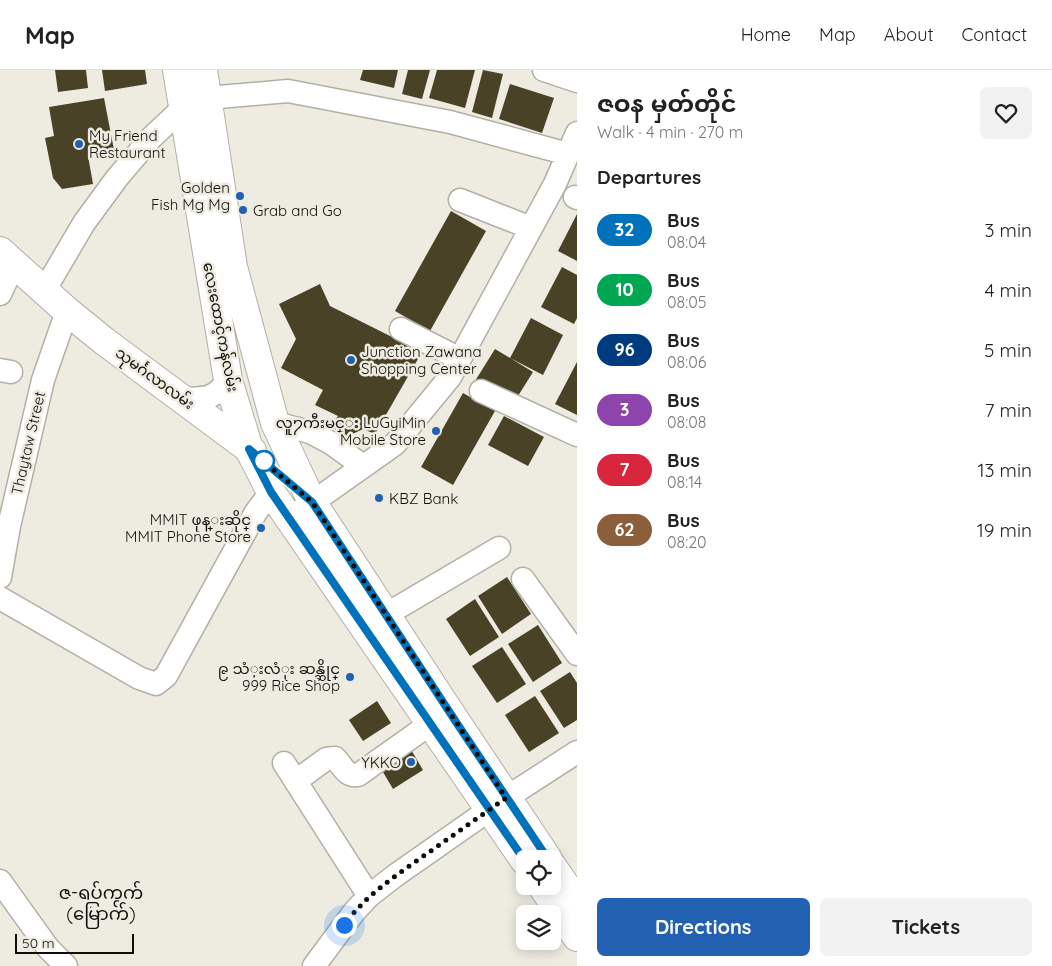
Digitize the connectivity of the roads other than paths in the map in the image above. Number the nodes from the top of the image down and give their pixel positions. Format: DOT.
graph roads {
  1 [pos="178,70"];
  2 [pos="203,70"];
  3 [pos="544,70"];
  4 [pos="577,81"];
  5 [pos="195,103"];
  6 [pos="577,133"];
  7 [pos="568,154"];
  8 [pos="460,200"];
  9 [pos="531,228"];
  10 [pos="7,257"];
  11 [pos="44,291"];
  12 [pos="0,294"];
  13 [pos="67,311"];
  14 [pos="401,329"];
  15 [pos="460,359"];
  16 [pos="228,380"];
  17 [pos="481,391"];
  18 [pos="268,395"];
  19 [pos="183,399"];
  20 [pos="210,420"];
  21 [pos="240,420"];
  22 [pos="275,423"];
  23 [pos="577,435"];
  24 [pos="249,449"];
  25 [pos="363,466"];
  26 [pos="271,492"];
  27 [pos="312,502"];
  28 [pos="290,519"];
  29 [pos="499,548"];
  30 [pos="0,577"];
  31 [pos="523,578"];
  32 [pos="0,598"];
  33 [pos="387,614"];
  34 [pos="577,654"];
  35 [pos="439,717"];
  36 [pos="577,752"];
  37 [pos="498,804"];
  38 [pos="520,850"];
  39 [pos="540,850"];
  40 [pos="561,879"];
  41 [pos="0,881"];
  42 [pos="548,895"];
  43 [pos="369,896"];
  44 [pos="577,902"];
  45 [pos="7,905"];
  46 [pos="577,937"];
  47 [pos="66,966"];
  48 [pos="314,966"];
  1 -- 5 [label="main road, လေးထောင့်ကန်လမ်း"];
  2 -- 5 [label="main road, လေးထောင့်ကန်လမ်း"];
  3 -- 4 [label="street"];
  5 -- 7 [label="street"];
  5 -- 11 [label="street"];
  5 -- 16 [label="main road, လေးထောင့်ကန်လမ်း"];
  5 -- 18 [label="main road, လေးထောင့်ကန်လမ်း"];
  6 -- 7 [label="street"];
  7 -- 9 [label="street"];
  8 -- 9 [label="street"];
  9 -- 15 [label="street"];
  10 -- 11 [label="main road, သုမင်္ဂလာလမ်း"];
  10 -- 12 [label="street"];
  11 -- 13 [label="main road, သုမင်္ဂလာလမ်း"];
  13 -- 19 [label="main road, သုမင်္ဂလာလမ်း"];
  13 -- 30 [label="street, Thaytaw Street"];
  14 -- 15 [label="street"];
  15 -- 25 [label="street"];
  16 -- 19 [label="street"];
  16 -- 21 [label="main road, လေးထောင့်ကန်လမ်း"];
  17 -- 23 [label="street"];
  18 -- 21 [label="street"];
  18 -- 22 [label="main road, လေးထောင့်ကန်လမ်း"];
  19 -- 20 [label="main road, သုမင်္ဂလာလမ်း"];
  20 -- 21 [label="street"];
  20 -- 24 [label="main road, သုမင်္ဂလာလမ်း"];
  21 -- 24 [label="main road, လေးထောင့်ကန်လမ်း"];
  22 -- 25 [label="street"];
  22 -- 27 [label="main road, လေးထောင့်ကန်လမ်း"];
  24 -- 26 [label="main road, လေးထောင့်ကန်လမ်း"];
  24 -- 27 [label="main road, သုမင်္ဂလာလမ်း"];
  25 -- 27 [label="street"];
  26 -- 28 [label="main road, လေးထောင့်ကန်လမ်း"];
  26 -- 32 [label="street"];
  27 -- 28 [label="street"];
  27 -- 33 [label="main road, လေးထောင့်ကန်လမ်း"];
  28 -- 35 [label="main road, လေးထောင့်ကန်လမ်း"];
  29 -- 33 [label="street"];
  31 -- 34 [label="street"];
  33 -- 35 [label="main road, လေးထောင့်ကန်လမ်း"];
  35 -- 37 [label="main road, လေးထောင့်ကန်လမ်း"];
  35 -- 43 [label="street"];
  36 -- 37 [label="street"];
  37 -- 38 [label="main road, လေးထောင့်ကန်လမ်း"];
  37 -- 39 [label="main road, လေးထောင့်ကန်လမ်း"];
  37 -- 43 [label="street"];
  40 -- 44 [label="main road"];
  41 -- 45 [label="street"];
  42 -- 46 [label="main road"];
  43 -- 48 [label="street"];
  45 -- 47 [label="street"];
}
